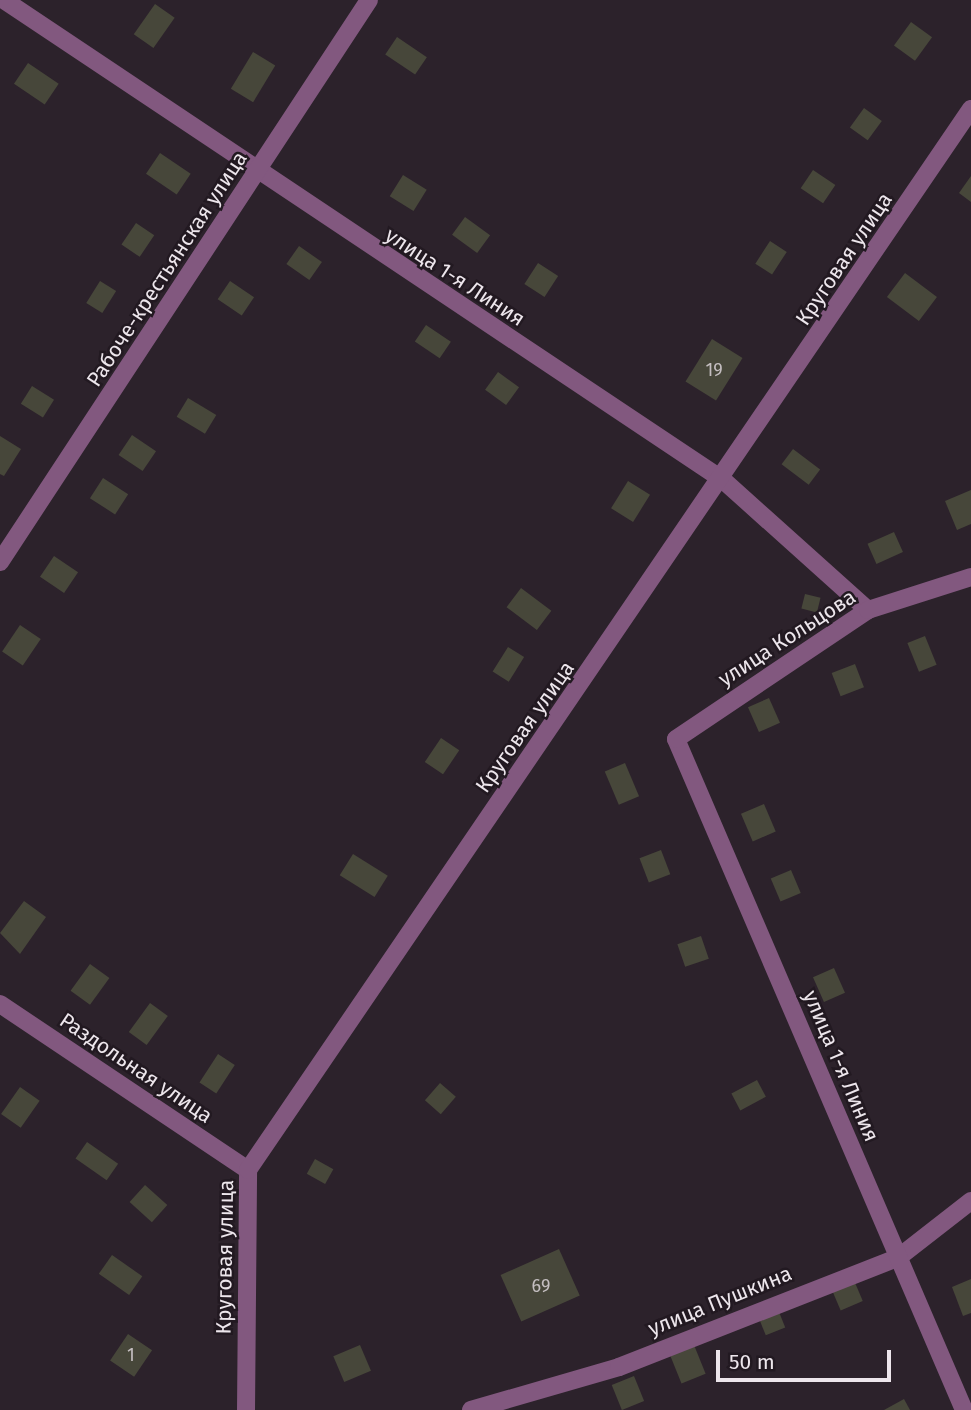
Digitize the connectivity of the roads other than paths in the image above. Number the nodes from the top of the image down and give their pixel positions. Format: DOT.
graph roads {
  1 [pos="4,0"];
  2 [pos="369,0"];
  3 [pos="971,109"];
  4 [pos="257,174"];
  5 [pos="723,480"];
  6 [pos="0,562"];
  7 [pos="971,577"];
  8 [pos="868,610"];
  9 [pos="676,739"];
  10 [pos="0,1004"];
  11 [pos="248,1170"];
  12 [pos="971,1200"];
  13 [pos="898,1257"];
  14 [pos="246,1410"];
  15 [pos="471,1410"];
  16 [pos="964,1410"];
  1 -- 4 [label="street, улица 1-я Линия"];
  2 -- 4 [label="street, Рабоче-крестьянская улица"];
  3 -- 5 [label="street, Круговая улица"];
  4 -- 5 [label="street, улица 1-я Линия"];
  4 -- 6 [label="street, Рабоче-крестьянская улица"];
  5 -- 8 [label="street, улица 1-я Линия"];
  5 -- 11 [label="street, Круговая улица"];
  7 -- 8 [label="street, улица Кольцова"];
  8 -- 9 [label="street, улица Кольцова"];
  9 -- 13 [label="street, улица 1-я Линия"];
  10 -- 11 [label="street, Раздольная улица"];
  11 -- 14 [label="street, Круговая улица"];
  12 -- 13 [label="street, улица Пушкина"];
  13 -- 15 [label="street, улица Пушкина"];
  13 -- 16 [label="street, улица 1-я Линия"];
}
